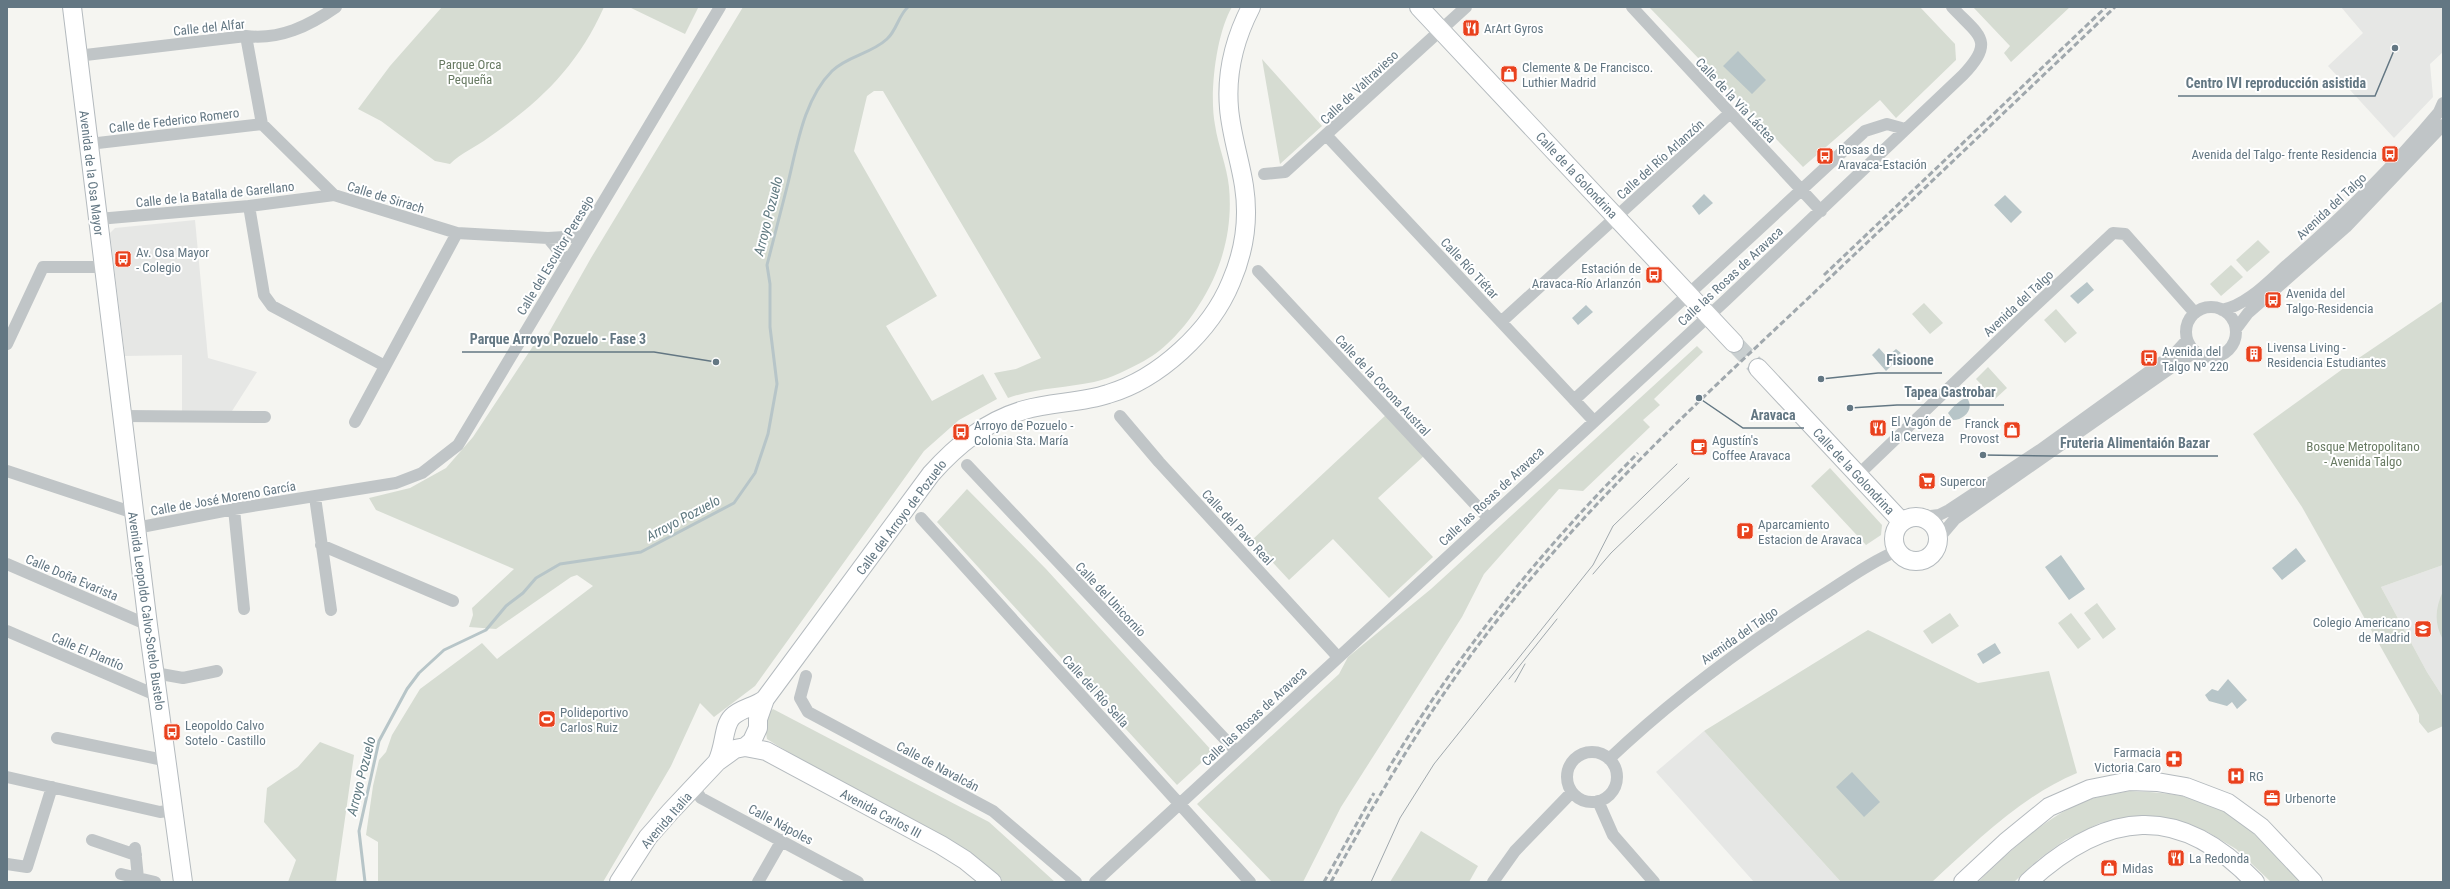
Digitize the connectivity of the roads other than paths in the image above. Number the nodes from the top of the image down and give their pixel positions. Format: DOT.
graph roads {
  1 [pos="72,7"];
  2 [pos="336,7"];
  3 [pos="1251,7"];
  4 [pos="1419,7"];
  5 [pos="1466,7"];
  6 [pos="1632,7"];
  7 [pos="1952,7"];
  8 [pos="717,8"];
  9 [pos="1441,30"];
  10 [pos="246,36"];
  11 [pos="77,56"];
  12 [pos="2443,103"];
  13 [pos="1730,113"];
  14 [pos="262,124"];
  15 [pos="2443,125"];
  16 [pos="1905,129"];
  17 [pos="1327,136"];
  18 [pos="89,144"];
  19 [pos="1264,174"];
  20 [pos="1802,191"];
  21 [pos="334,195"];
  22 [pos="249,206"];
  23 [pos="1821,211"];
  24 [pos="1616,218"];
  25 [pos="98,219"];
  26 [pos="457,233"];
  27 [pos="582,236"];
  28 [pos="548,238"];
  29 [pos="567,261"];
  30 [pos="104,267"];
  31 [pos="1258,271"];
  32 [pos="1689,295"];
  33 [pos="2222,310"];
  34 [pos="2195,313"];
  35 [pos="1708,316"];
  36 [pos="1501,322"];
  37 [pos="2236,329"];
  38 [pos="113,339"];
  39 [pos="2187,340"];
  40 [pos="1734,343"];
  41 [pos="7,344"];
  42 [pos="2199,354"];
  43 [pos="385,366"];
  44 [pos="1758,368"];
  45 [pos="1574,400"];
  46 [pos="124,416"];
  47 [pos="1120,416"];
  48 [pos="265,417"];
  49 [pos="1594,420"];
  50 [pos="355,422"];
  51 [pos="967,465"];
  52 [pos="7,471"];
  53 [pos="1858,475"];
  54 [pos="315,497"];
  55 [pos="234,509"];
  56 [pos="921,518"];
  57 [pos="1488,518"];
  58 [pos="1923,518"];
  59 [pos="135,520"];
  60 [pos="1901,521"];
  61 [pos="1938,538"];
  62 [pos="321,545"];
  63 [pos="1896,551"];
  64 [pos="7,564"];
  65 [pos="453,601"];
  66 [pos="244,609"];
  67 [pos="331,610"];
  68 [pos="148,625"];
  69 [pos="7,631"];
  70 [pos="1338,657"];
  71 [pos="217,671"];
  72 [pos="155,673"];
  73 [pos="806,676"];
  74 [pos="158,696"];
  75 [pos="754,721"];
  76 [pos="57,738"];
  77 [pos="735,746"];
  78 [pos="766,751"];
  79 [pos="1236,751"];
  80 [pos="1609,759"];
  81 [pos="168,761"];
  82 [pos="7,777"];
  83 [pos="52,787"];
  84 [pos="1572,792"];
  85 [pos="697,793"];
  86 [pos="1598,801"];
  87 [pos="1180,804"];
  88 [pos="174,810"];
  89 [pos="92,840"];
  90 [pos="782,840"];
  91 [pos="7,864"];
  92 [pos="121,874"];
  93 [pos="138,878"];
  94 [pos="155,882"];
  95 [pos="183,882"];
  96 [pos="619,882"];
  97 [pos="758,882"];
  98 [pos="858,882"];
  99 [pos="992,882"];
  100 [pos="1076,882"];
  101 [pos="1095,882"];
  102 [pos="1250,882"];
  103 [pos="1492,882"];
  104 [pos="1654,882"];
  105 [pos="1963,882"];
  106 [pos="2028,882"];
  107 [pos="2255,882"];
  108 [pos="2313,882"];
  1 -- 11 [label="main road, Avenida de la Osa Mayor"];
  2 -- 10 [label="street, Calle del Alfar"];
  3 -- 75 [label="main road, Calle del Arroyo de Pozuelo"];
  4 -- 9 [label="main road, Calle de la Golondrina"];
  5 -- 9 [label="street, Calle de Valtravieso"];
  6 -- 13 [label="street, Calle de la Vía Láctea"];
  7 -- 16 [label="street, Calle las Rosas de Aravaca"];
  8 -- 27 [label="street, Calle del Escultor Peresejo"];
  9 -- 17 [label="street, Calle de Valtravieso"];
  9 -- 24 [label="main road, Calle de la Golondrina"];
  10 -- 11 [label="street, Calle del Alfar"];
  10 -- 14 [label="street"];
  11 -- 18 [label="main road, Avenida de la Osa Mayor"];
  12 -- 33 [label="street, Avenida del Talgo"];
  13 -- 20 [label="street, Calle de la Vía Láctea"];
  13 -- 24 [label="street, Calle del Río Arlanzón"];
  14 -- 18 [label="street, Calle de Federico Romero"];
  14 -- 21 [label="street, Calle de Sirrach"];
  15 -- 37 [label="street, Avenida del Talgo"];
  16 -- 20 [label="street, Calle las Rosas de Aravaca"];
  16 -- 23 [label="street, Calle las Rosas de Aravaca"];
  17 -- 19 [label="street, Calle de Valtravieso"];
  17 -- 36 [label="street, Calle Río Tiétar"];
  18 -- 25 [label="main road, Avenida de la Osa Mayor"];
  20 -- 23 [label="street, Calle de la Vía Láctea"];
  20 -- 32 [label="street, Calle las Rosas de Aravaca"];
  21 -- 22 [label="street, Calle de la Batalla de Garellano"];
  21 -- 26 [label="street, Calle de Sirrach"];
  22 -- 25 [label="street, Calle de la Batalla de Garellano"];
  22 -- 43 [label="street"];
  23 -- 35 [label="street, Calle las Rosas de Aravaca"];
  24 -- 32 [label="main road, Calle de la Golondrina"];
  24 -- 36 [label="street, Calle del Río Arlanzón"];
  25 -- 30 [label="main road, Avenida de la Osa Mayor"];
  26 -- 28 [label="street, Calle de Sirrach"];
  26 -- 43 [label="street"];
  27 -- 28 [label="street, Calle de Sirrach"];
  27 -- 29 [label="street, Calle del Escultor Peresejo"];
  28 -- 29 [label="street"];
  29 -- 54 [label="street, Calle del Escultor Peresejo"];
  30 -- 38 [label="main road, Avenida de la Osa Mayor"];
  30 -- 41 [label="street"];
  31 -- 57 [label="street, Calle de la Corona Austral"];
  32 -- 35 [label="main road, Calle de la Golondrina"];
  32 -- 45 [label="street, Calle las Rosas de Aravaca"];
  33 -- 34 [label="street"];
  33 -- 37 [label="street"];
  34 -- 39 [label="street"];
  34 -- 53 [label="street, Avenida del Talgo"];
  35 -- 40 [label="main road, Calle de la Golondrina"];
  35 -- 49 [label="street, Calle las Rosas de Aravaca"];
  36 -- 45 [label="street, Calle Río Tiétar"];
  37 -- 42 [label="street"];
  38 -- 46 [label="main road, Avenida Leopoldo Calvo-Sotelo Bustelo"];
  39 -- 42 [label="street"];
  39 -- 58 [label="street"];
  42 -- 61 [label="street"];
  43 -- 50 [label="street"];
  44 -- 53 [label="main road, Calle de la Golondrina"];
  45 -- 49 [label="street, Calle Río Tiétar"];
  46 -- 48 [label="street"];
  46 -- 59 [label="main road, Avenida Leopoldo Calvo-Sotelo Bustelo"];
  47 -- 70 [label="street, Calle del Pavo Real"];
  49 -- 57 [label="street, Calle las Rosas de Aravaca"];
  51 -- 79 [label="street, Calle del Unicornio"];
  52 -- 59 [label="street"];
  53 -- 60 [label="main road, Calle de la Golondrina"];
  54 -- 55 [label="street, Calle de José Moreno García"];
  54 -- 62 [label="street"];
  55 -- 59 [label="street, Calle de José Moreno García"];
  55 -- 66 [label="street"];
  56 -- 87 [label="street, Calle del Río Sella"];
  57 -- 70 [label="street, Calle las Rosas de Aravaca"];
  58 -- 60 [label="main road"];
  58 -- 61 [label="main road"];
  59 -- 68 [label="main road, Avenida Leopoldo Calvo-Sotelo Bustelo"];
  60 -- 63 [label="main road"];
  61 -- 63 [label="main road"];
  62 -- 65 [label="street"];
  62 -- 67 [label="street"];
  63 -- 80 [label="street, Avenida del Talgo"];
  64 -- 68 [label="street, Calle Doña Evarista"];
  68 -- 72 [label="main road, Avenida Leopoldo Calvo-Sotelo Bustelo"];
  69 -- 74 [label="street, Calle El Plantío"];
  70 -- 79 [label="street, Calle las Rosas de Aravaca"];
  71 -- 72 [label="street"];
  72 -- 74 [label="main road, Avenida Leopoldo Calvo-Sotelo Bustelo"];
  73 -- 100 [label="street, Calle de Navalcán"];
  74 -- 81 [label="main road, Avenida Leopoldo Calvo-Sotelo Bustelo"];
  75 -- 77 [label="main road, Avenida Italia"];
  75 -- 77 [label="main road"];
  75 -- 78 [label="main road"];
  76 -- 81 [label="street"];
  77 -- 78 [label="main road, Avenida Carlos III"];
  77 -- 85 [label="main road, Avenida Italia"];
  78 -- 99 [label="main road, Avenida Carlos III"];
  79 -- 87 [label="street, Calle las Rosas de Aravaca"];
  80 -- 84 [label="street"];
  80 -- 86 [label="street"];
  81 -- 88 [label="main road, Avenida Leopoldo Calvo-Sotelo Bustelo"];
  82 -- 83 [label="street"];
  83 -- 88 [label="street"];
  83 -- 91 [label="street"];
  84 -- 86 [label="street"];
  84 -- 103 [label="street"];
  85 -- 90 [label="street, Calle Nápoles"];
  85 -- 96 [label="main road, Avenida Italia"];
  86 -- 104 [label="street"];
  87 -- 101 [label="street, Calle las Rosas de Aravaca"];
  87 -- 102 [label="street, Calle del Río Sella"];
  88 -- 95 [label="main road, Avenida Leopoldo Calvo-Sotelo Bustelo"];
  89 -- 93 [label="street"];
  90 -- 97 [label="street"];
  90 -- 98 [label="street, Calle Nápoles"];
  92 -- 93 [label="street"];
  93 -- 94 [label="street"];
  105 -- 108 [label="main road"];
  106 -- 107 [label="main road"];
}
